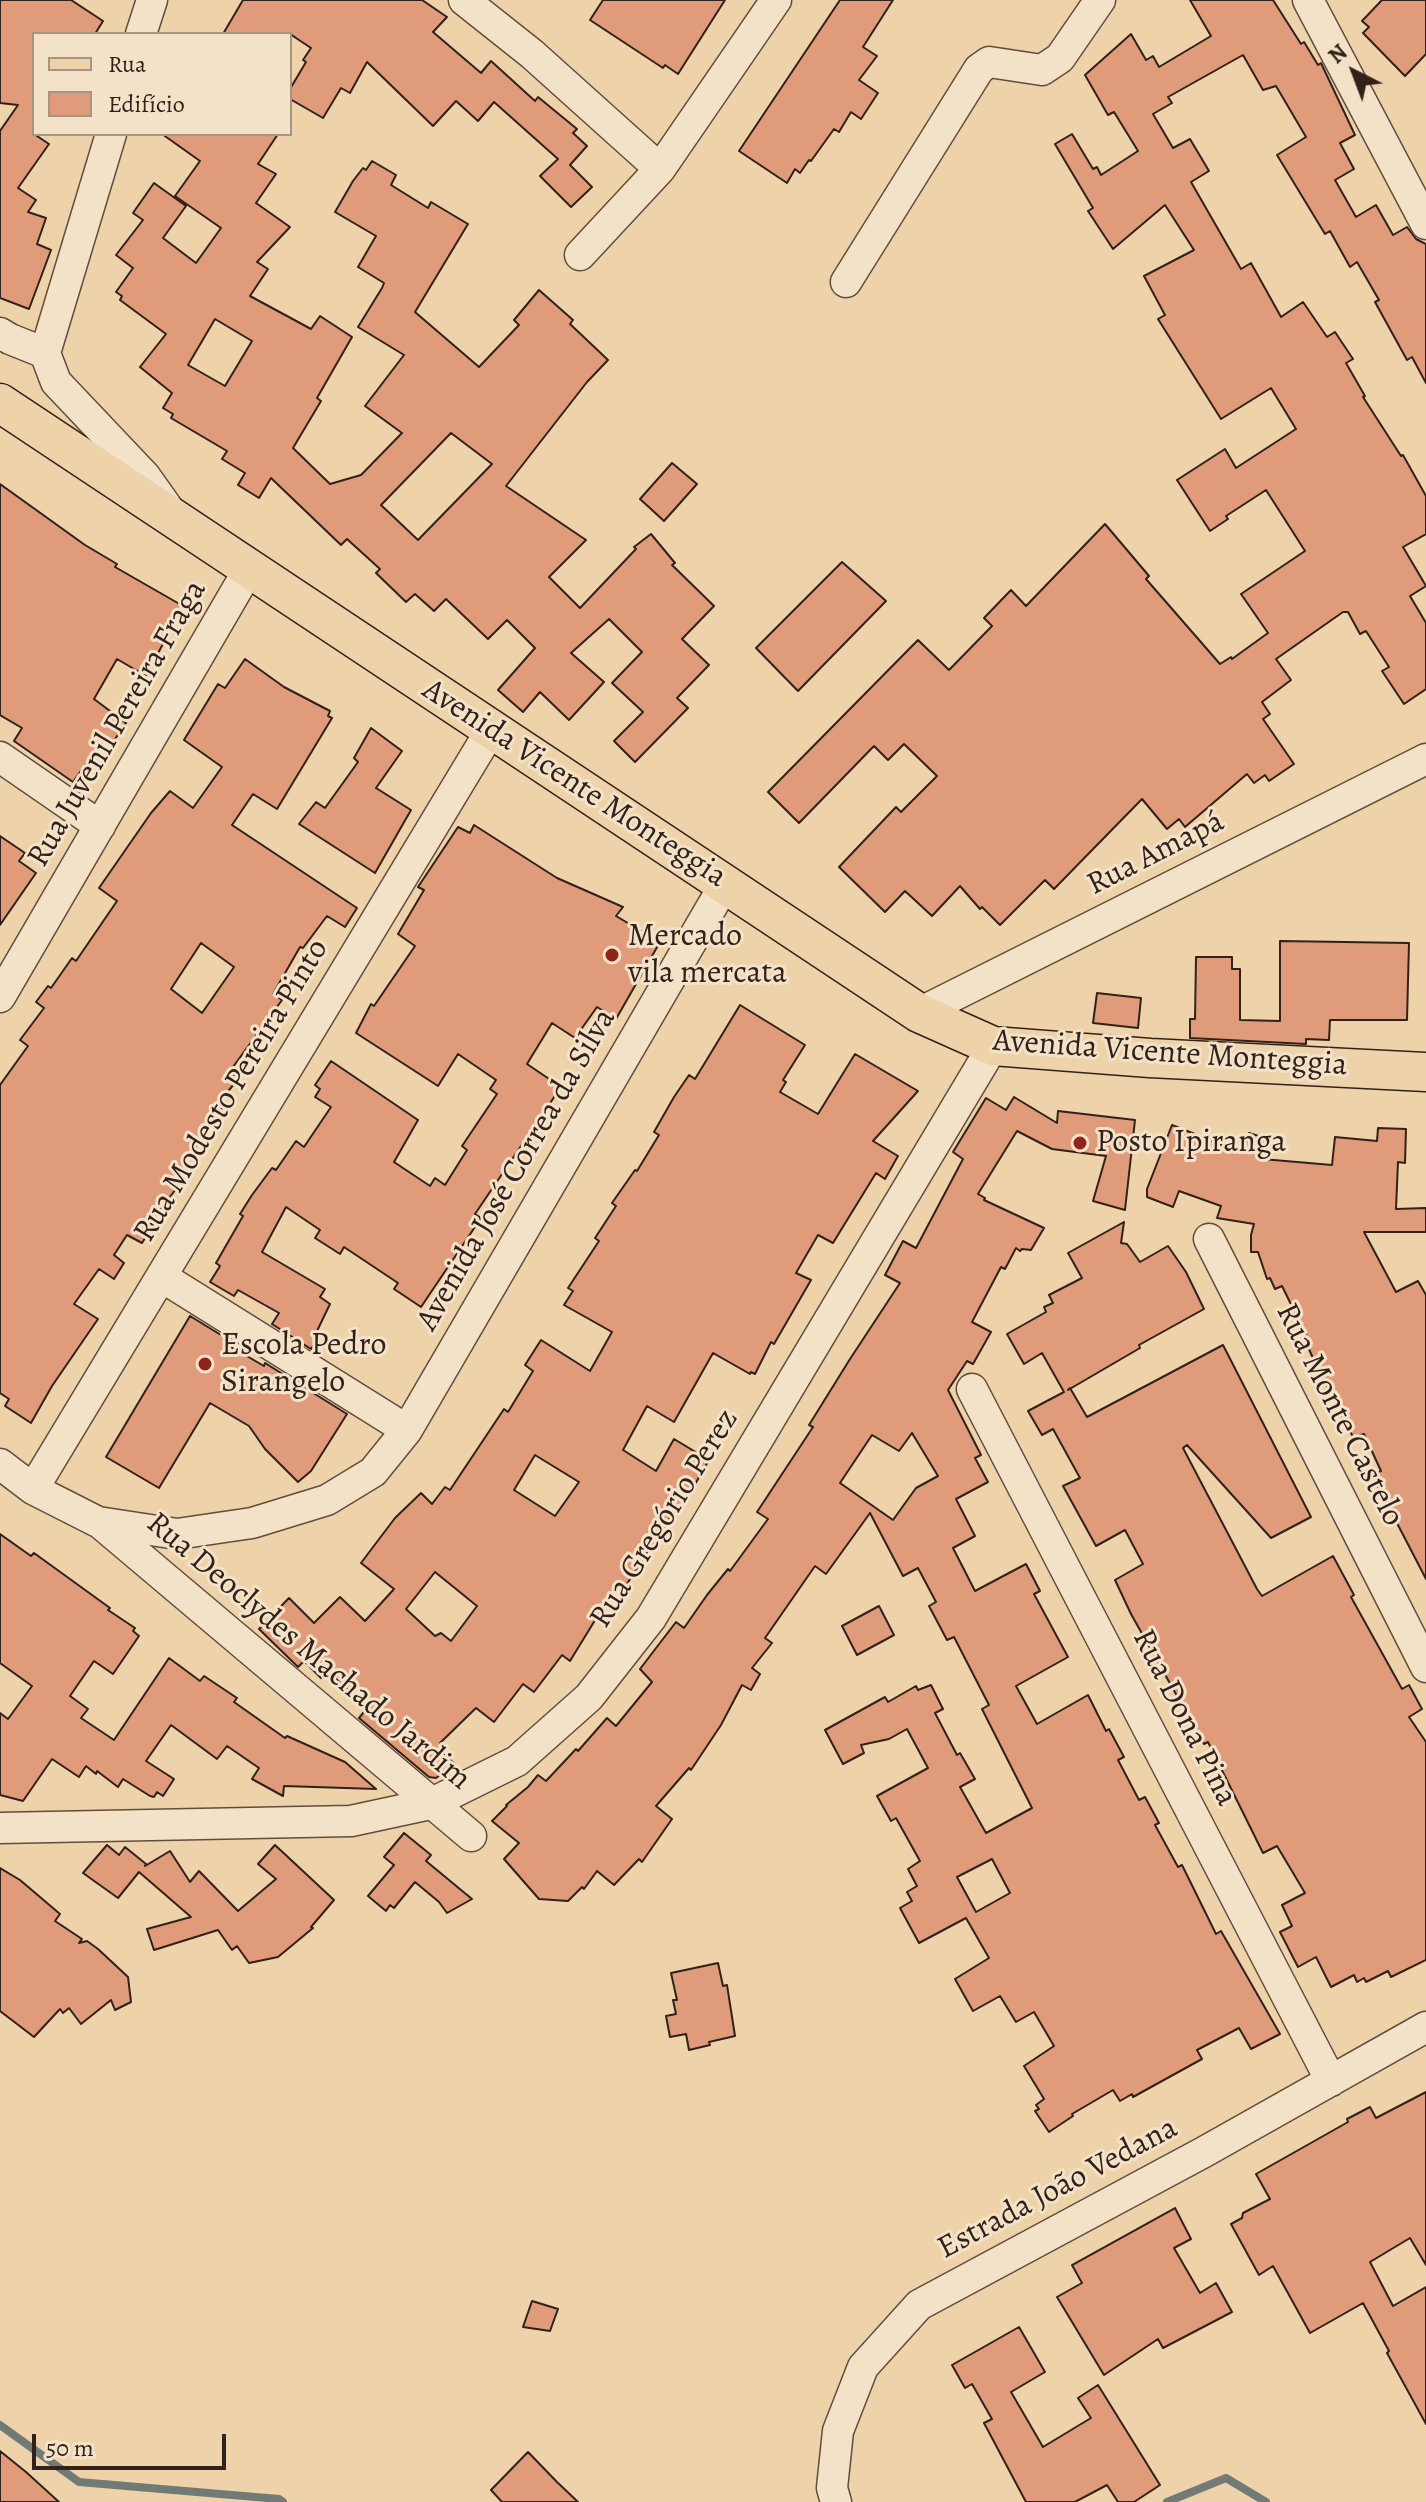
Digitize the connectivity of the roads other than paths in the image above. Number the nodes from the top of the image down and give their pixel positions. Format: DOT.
graph roads {
  1 [pos="152,0"];
  2 [pos="464,0"];
  3 [pos="776,0"];
  4 [pos="1100,0"];
  5 [pos="1308,0"];
  6 [pos="142,32"];
  7 [pos="110,136"];
  8 [pos="660,169"];
  9 [pos="1426,224"];
  10 [pos="580,255"];
  11 [pos="846,282"];
  12 [pos="0,333"];
  13 [pos="45,353"];
  14 [pos="0,403"];
  15 [pos="174,519"];
  16 [pos="249,569"];
  17 [pos="491,730"];
  18 [pos="0,757"];
  19 [pos="1426,759"];
  20 [pos="100,826"];
  21 [pos="725,884"];
  22 [pos="0,997"];
  23 [pos="919,1013"];
  24 [pos="993,1046"];
  25 [pos="1426,1072"];
  26 [pos="1209,1239"];
  27 [pos="162,1277"];
  28 [pos="972,1389"];
  29 [pos="407,1430"];
  30 [pos="0,1464"];
  31 [pos="33,1489"];
  32 [pos="98,1522"];
  33 [pos="1426,1667"];
  34 [pos="430,1804"];
  35 [pos="0,1828"];
  36 [pos="471,1836"];
  37 [pos="1426,2027"];
  38 [pos="1331,2081"];
  39 [pos="836,2502"];
  1 -- 6 [label="street"];
  2 -- 8 [label="street"];
  3 -- 8 [label="street"];
  4 -- 11 [label="street"];
  5 -- 9 [label="street"];
  7 -- 13 [label="street"];
  8 -- 10 [label="street"];
  12 -- 13 [label="street"];
  13 -- 15 [label="street"];
  14 -- 15 [label="main road, Avenida Vicente Monteggia"];
  15 -- 16 [label="main road, Avenida Vicente Monteggia"];
  16 -- 17 [label="main road, Avenida Vicente Monteggia"];
  16 -- 20 [label="street, Rua Juvenil Pereira Fraga"];
  17 -- 21 [label="main road, Avenida Vicente Monteggia"];
  17 -- 27 [label="street, Rua Modesto Pereira Pinto"];
  18 -- 20 [label="street"];
  19 -- 23 [label="street, Rua Amapá"];
  20 -- 22 [label="street, Rua Juvenil Pereira Fraga"];
  21 -- 23 [label="main road, Avenida Vicente Monteggia"];
  21 -- 29 [label="street, Avenida José Correa da Silva"];
  23 -- 24 [label="main road, Avenida Vicente Monteggia"];
  24 -- 25 [label="main road, Avenida Vicente Monteggia"];
  24 -- 34 [label="street, Rua Gregório Perez"];
  26 -- 33 [label="street, Rua Monte Castelo"];
  27 -- 29 [label="street"];
  27 -- 31 [label="street, Rua Modesto Pereira Pinto"];
  28 -- 38 [label="street, Rua Dona Pina"];
  29 -- 32 [label="street, Avenida José Correa da Silva"];
  30 -- 31 [label="street, Avenida José Correa da Silva"];
  31 -- 32 [label="street, Avenida José Correa da Silva"];
  32 -- 34 [label="street, Rua Deoclydes Machado Jardim"];
  34 -- 35 [label="street, Rua Gregório Perez"];
  34 -- 36 [label="street, Rua Deoclydes Machado Jardim"];
  37 -- 38 [label="street, Estrada João Vedana"];
  38 -- 39 [label="street, Estrada João Vedana"];
}
